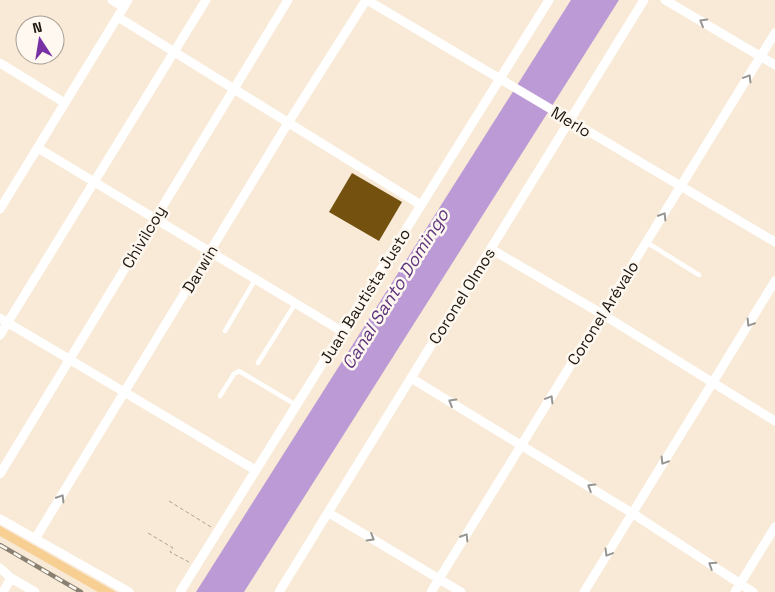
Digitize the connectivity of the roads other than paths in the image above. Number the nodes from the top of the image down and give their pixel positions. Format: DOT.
graph roads {
  1 [pos="112,0"];
  2 [pos="206,0"];
  3 [pos="288,0"];
  4 [pos="366,0"];
  5 [pos="549,0"];
  6 [pos="644,0"];
  7 [pos="665,0"];
  8 [pos="126,4"];
  9 [pos="118,17"];
  10 [pos="775,34"];
  11 [pos="175,51"];
  12 [pos="761,56"];
  13 [pos="0,63"];
  14 [pos="775,65"];
  15 [pos="500,79"];
  16 [pos="234,89"];
  17 [pos="65,103"];
  18 [pos="569,120"];
  19 [pos="288,122"];
  20 [pos="38,148"];
  21 [pos="94,182"];
  22 [pos="681,187"];
  23 [pos="3,197"];
  24 [pos="421,205"];
  25 [pos="0,210"];
  26 [pos="155,219"];
  27 [pos="646,242"];
  28 [pos="775,242"];
  29 [pos="491,249"];
  30 [pos="210,253"];
  31 [pos="699,274"];
  32 [pos="255,280"];
  33 [pos="775,281"];
  34 [pos="295,304"];
  35 [pos="602,314"];
  36 [pos="4,320"];
  37 [pos="225,331"];
  38 [pos="343,332"];
  39 [pos="0,335"];
  40 [pos="70,359"];
  41 [pos="258,363"];
  42 [pos="411,378"];
  43 [pos="712,383"];
  44 [pos="126,392"];
  45 [pos="220,396"];
  46 [pos="296,405"];
  47 [pos="775,420"];
  48 [pos="523,444"];
  49 [pos="255,470"];
  50 [pos="0,474"];
  51 [pos="329,512"];
  52 [pos="632,513"];
  53 [pos="0,519"];
  54 [pos="775,527"];
  55 [pos="35,539"];
  56 [pos="0,568"];
  57 [pos="11,578"];
  58 [pos="439,578"];
  59 [pos="737,588"];
  60 [pos="3,592"];
  61 [pos="34,592"];
  62 [pos="129,592"];
  63 [pos="180,592"];
  64 [pos="279,592"];
  65 [pos="431,592"];
  66 [pos="461,592"];
  67 [pos="584,592"];
  68 [pos="753,592"];
  1 -- 8 [label="street"];
  2 -- 11 [label="street"];
  3 -- 16 [label="street, Chivilcoy"];
  4 -- 15 [label="street, Merlo"];
  4 -- 19 [label="street, Darwin"];
  5 -- 15 [label="street, Juan Bautista Justo"];
  6 -- 18 [label="street, Coronel Olmos"];
  12 -- 7 [label="street, one-way"];
  8 -- 9 [label="street"];
  9 -- 11 [label="street"];
  9 -- 17 [label="street"];
  10 -- 12 [label="street, Coronel Arévalo"];
  11 -- 16 [label="street"];
  11 -- 21 [label="street"];
  12 -- 14 [label="street"];
  22 -- 12 [label="street, Coronel Arévalo, one-way"];
  13 -- 17 [label="street"];
  15 -- 18 [label="street, Merlo"];
  15 -- 24 [label="street, Juan Bautista Justo"];
  16 -- 19 [label="street"];
  16 -- 26 [label="street, Chivilcoy"];
  17 -- 20 [label="street"];
  18 -- 22 [label="street, Merlo"];
  18 -- 29 [label="street, Coronel Olmos"];
  19 -- 24 [label="street"];
  19 -- 30 [label="street, Darwin"];
  20 -- 21 [label="street"];
  20 -- 23 [label="street"];
  21 -- 26 [label="street"];
  21 -- 36 [label="street"];
  27 -- 22 [label="street, Coronel Arévalo, one-way"];
  22 -- 28 [label="street, Merlo"];
  23 -- 25 [label="street"];
  24 -- 38 [label="street, Juan Bautista Justo"];
  26 -- 30 [label="street"];
  26 -- 40 [label="street, Chivilcoy"];
  27 -- 31 [label="lane"];
  27 -- 35 [label="street, Coronel Arévalo"];
  29 -- 35 [label="street"];
  29 -- 42 [label="street, Coronel Olmos"];
  30 -- 32 [label="street"];
  30 -- 44 [label="street, Darwin"];
  32 -- 34 [label="street"];
  32 -- 37 [label="lane"];
  33 -- 43 [label="street, one-way"];
  34 -- 38 [label="street"];
  34 -- 41 [label="lane"];
  35 -- 43 [label="street"];
  48 -- 35 [label="street, Coronel Arévalo, one-way"];
  36 -- 39 [label="street"];
  36 -- 40 [label="street"];
  38 -- 46 [label="street, Juan Bautista Justo"];
  40 -- 44 [label="street"];
  40 -- 50 [label="street, Chivilcoy"];
  48 -- 42 [label="street, one-way"];
  42 -- 51 [label="street, Coronel Olmos"];
  43 -- 47 [label="street"];
  43 -- 52 [label="street, one-way"];
  44 -- 49 [label="street"];
  55 -- 44 [label="street, Darwin, one-way"];
  45 -- 46 [label="lane"];
  46 -- 49 [label="street, Juan Bautista Justo"];
  52 -- 48 [label="street, one-way"];
  58 -- 48 [label="street, Coronel Arévalo, one-way"];
  49 -- 63 [label="street, Juan Bautista Justo"];
  51 -- 58 [label="street, one-way"];
  51 -- 64 [label="street, Coronel Olmos"];
  59 -- 52 [label="street, one-way"];
  52 -- 67 [label="street, one-way"];
  53 -- 55 [label="street"];
  54 -- 59 [label="street"];
  55 -- 62 [label="street"];
  56 -- 57 [label="street"];
  57 -- 60 [label="street"];
  57 -- 61 [label="street"];
  58 -- 65 [label="street, Coronel Arévalo"];
  58 -- 66 [label="street"];
  59 -- 68 [label="street"];
}
